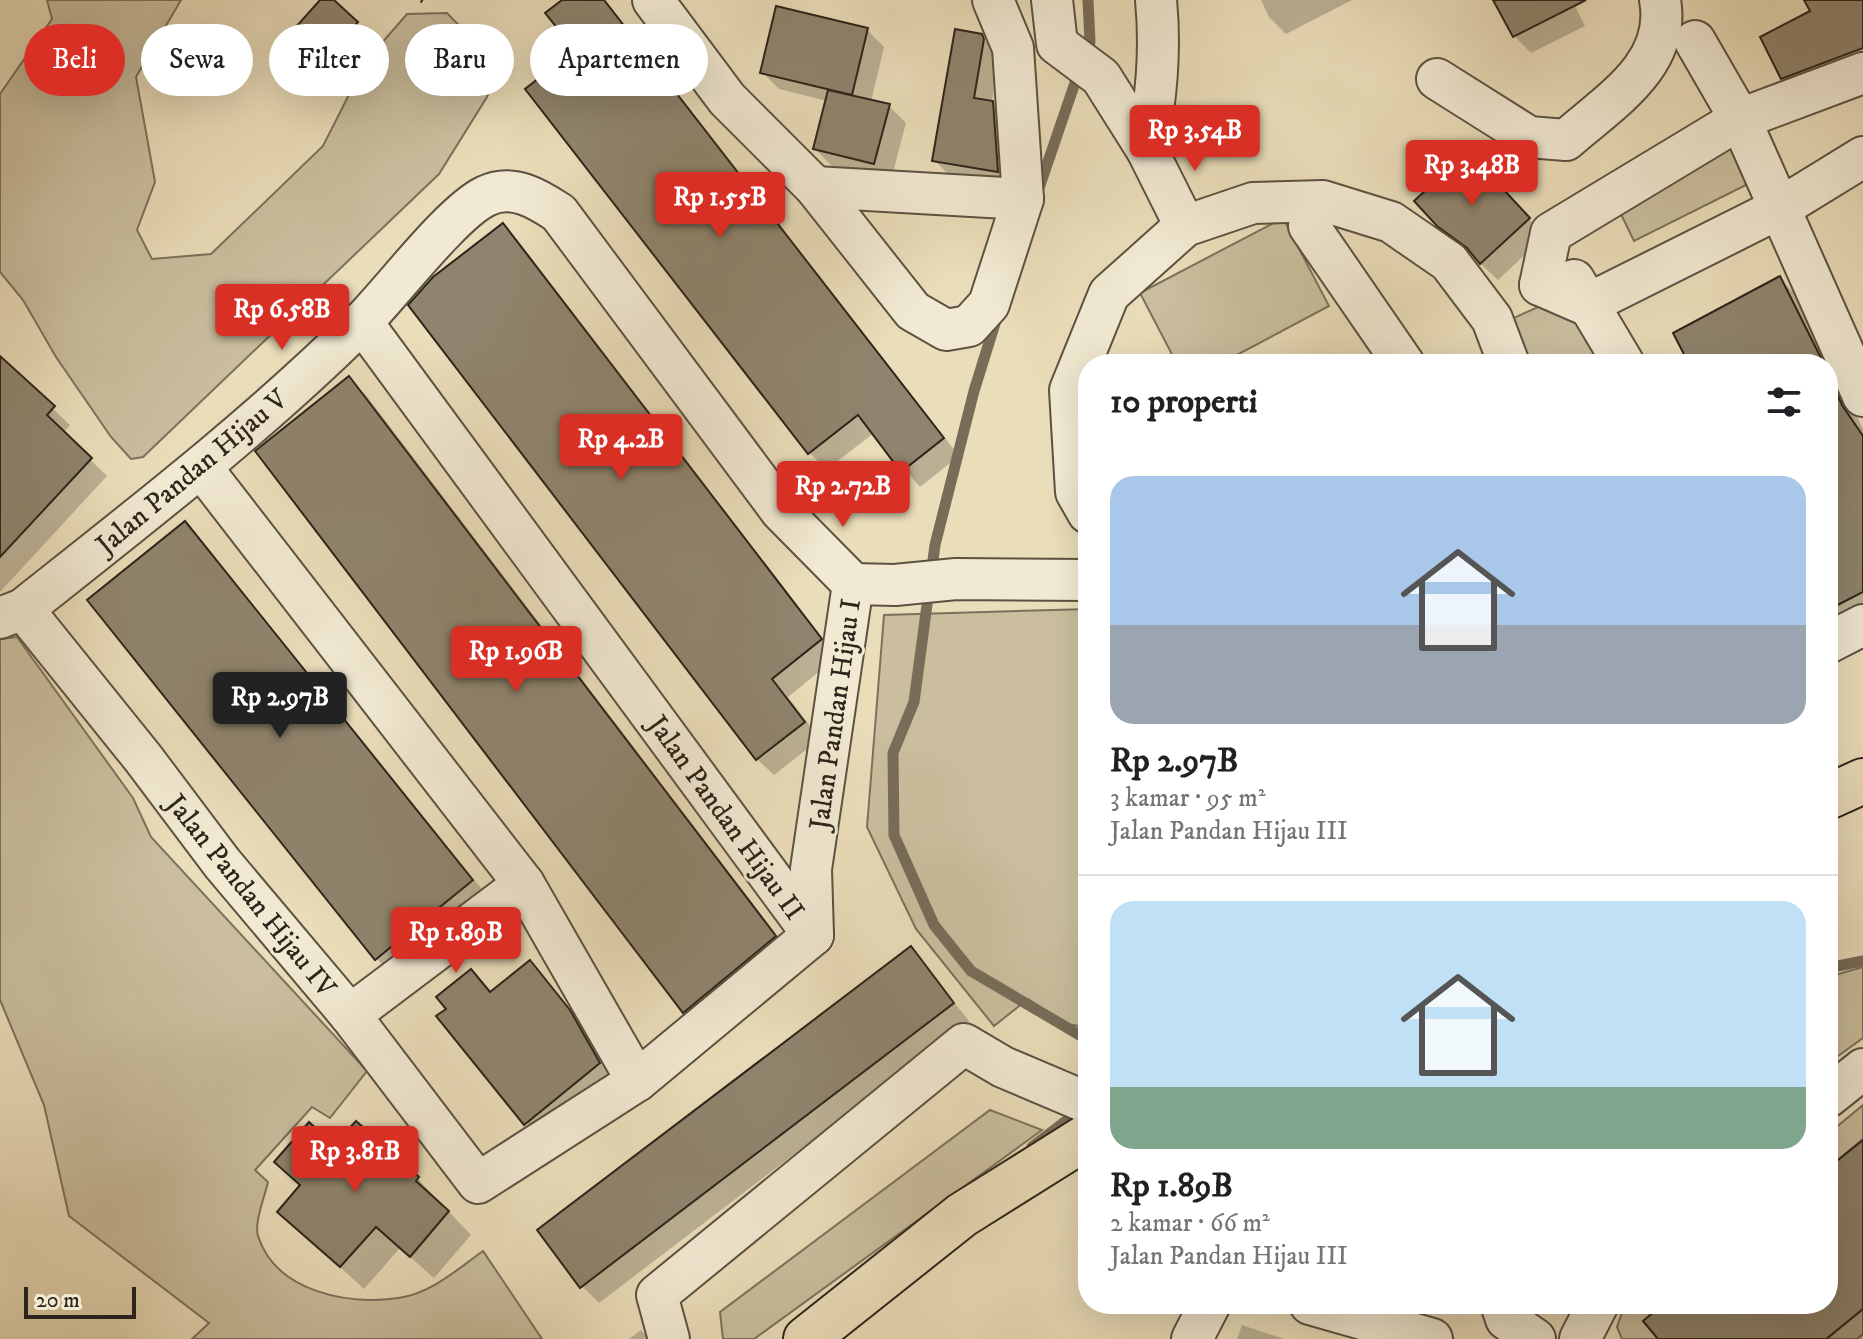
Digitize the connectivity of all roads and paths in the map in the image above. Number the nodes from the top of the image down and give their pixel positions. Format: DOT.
graph roads {
  1 [pos="653,0"];
  2 [pos="993,0"];
  3 [pos="1052,0"];
  4 [pos="1156,0"];
  5 [pos="1660,0"];
  6 [pos="1695,41"];
  7 [pos="1863,73"];
  8 [pos="1437,79"];
  9 [pos="1740,119"];
  10 [pos="1147,150"];
  11 [pos="1863,157"];
  12 [pos="815,187"];
  13 [pos="1023,199"];
  14 [pos="1780,208"];
  15 [pos="559,213"];
  16 [pos="1185,226"];
  17 [pos="1309,226"];
  18 [pos="1551,233"];
  19 [pos="1540,285"];
  20 [pos="1586,305"];
  21 [pos="1492,319"];
  22 [pos="362,322"];
  23 [pos="1085,354"];
  24 [pos="1397,354"];
  25 [pos="1500,354"];
  26 [pos="1618,354"];
  27 [pos="1078,370"];
  28 [pos="1863,396"];
  29 [pos="201,467"];
  30 [pos="1078,496"];
  31 [pos="1078,580"];
  32 [pos="853,584"];
  33 [pos="12,614"];
  34 [pos="1863,625"];
  35 [pos="1838,638"];
  36 [pos="524,884"];
  37 [pos="813,935"];
  38 [pos="350,1015"];
  39 [pos="1863,1069"];
  40 [pos="637,1081"];
  41 [pos="1838,1089"];
  42 [pos="1078,1110"];
  43 [pos="1078,1115"];
  44 [pos="478,1183"];
  45 [pos="1205,1314"];
  46 [pos="1345,1314"];
  47 [pos="1504,1314"];
  48 [pos="1593,1314"];
  49 [pos="669,1339"];
  50 [pos="806,1339"];
  51 [pos="1192,1339"];
  52 [pos="1432,1339"];
  53 [pos="1535,1339"];
  54 [pos="1580,1339"];
  1 -- 12 [label="street"];
  2 -- 13 [label="street"];
  3 -- 10 [label="street"];
  4 -- 10 [label="street"];
  5 -- 8 [label="street"];
  6 -- 9 [label="street"];
  7 -- 9 [label="street"];
  9 -- 14 [label="street"];
  9 -- 18 [label="street"];
  10 -- 16 [label="street"];
  11 -- 14 [label="street"];
  12 -- 13 [label="street"];
  12 -- 13 [label="street"];
  14 -- 20 [label="street"];
  14 -- 28 [label="street"];
  15 -- 22 [label="street, Jalan Pandan Hijau V"];
  15 -- 32 [label="street, Jalan Pandan Hijau I"];
  16 -- 21 [label="street"];
  16 -- 23 [label="street"];
  17 -- 24 [label="street"];
  18 -- 19 [label="street"];
  18 -- 20 [label="street"];
  19 -- 20 [label="street"];
  19 -- 21 [label="street"];
  20 -- 26 [label="street"];
  21 -- 25 [label="street"];
  22 -- 29 [label="street, Jalan Pandan Hijau V"];
  22 -- 37 [label="street, Jalan Pandan Hijau II"];
  27 -- 30 [label="street"];
  29 -- 33 [label="street, Jalan Pandan Hijau V"];
  29 -- 36 [label="street"];
  31 -- 32 [label="street"];
  32 -- 37 [label="street, Jalan Pandan Hijau I"];
  33 -- 38 [label="street, Jalan Pandan Hijau IV"];
  34 -- 35 [label="street"];
  36 -- 38 [label="street"];
  36 -- 40 [label="street"];
  37 -- 40 [label="street, Jalan Pandan Hijau II"];
  38 -- 44 [label="street, Jalan Pandan Hijau IV"];
  39 -- 41 [label="street"];
  40 -- 44 [label="street, Jalan Pandan Hijau II"];
  42 -- 49 [label="street"];
  43 -- 50 [label="main road"];
  45 -- 51 [label="street"];
  46 -- 52 [label="street"];
  47 -- 53 [label="street"];
  48 -- 54 [label="street"];
}
